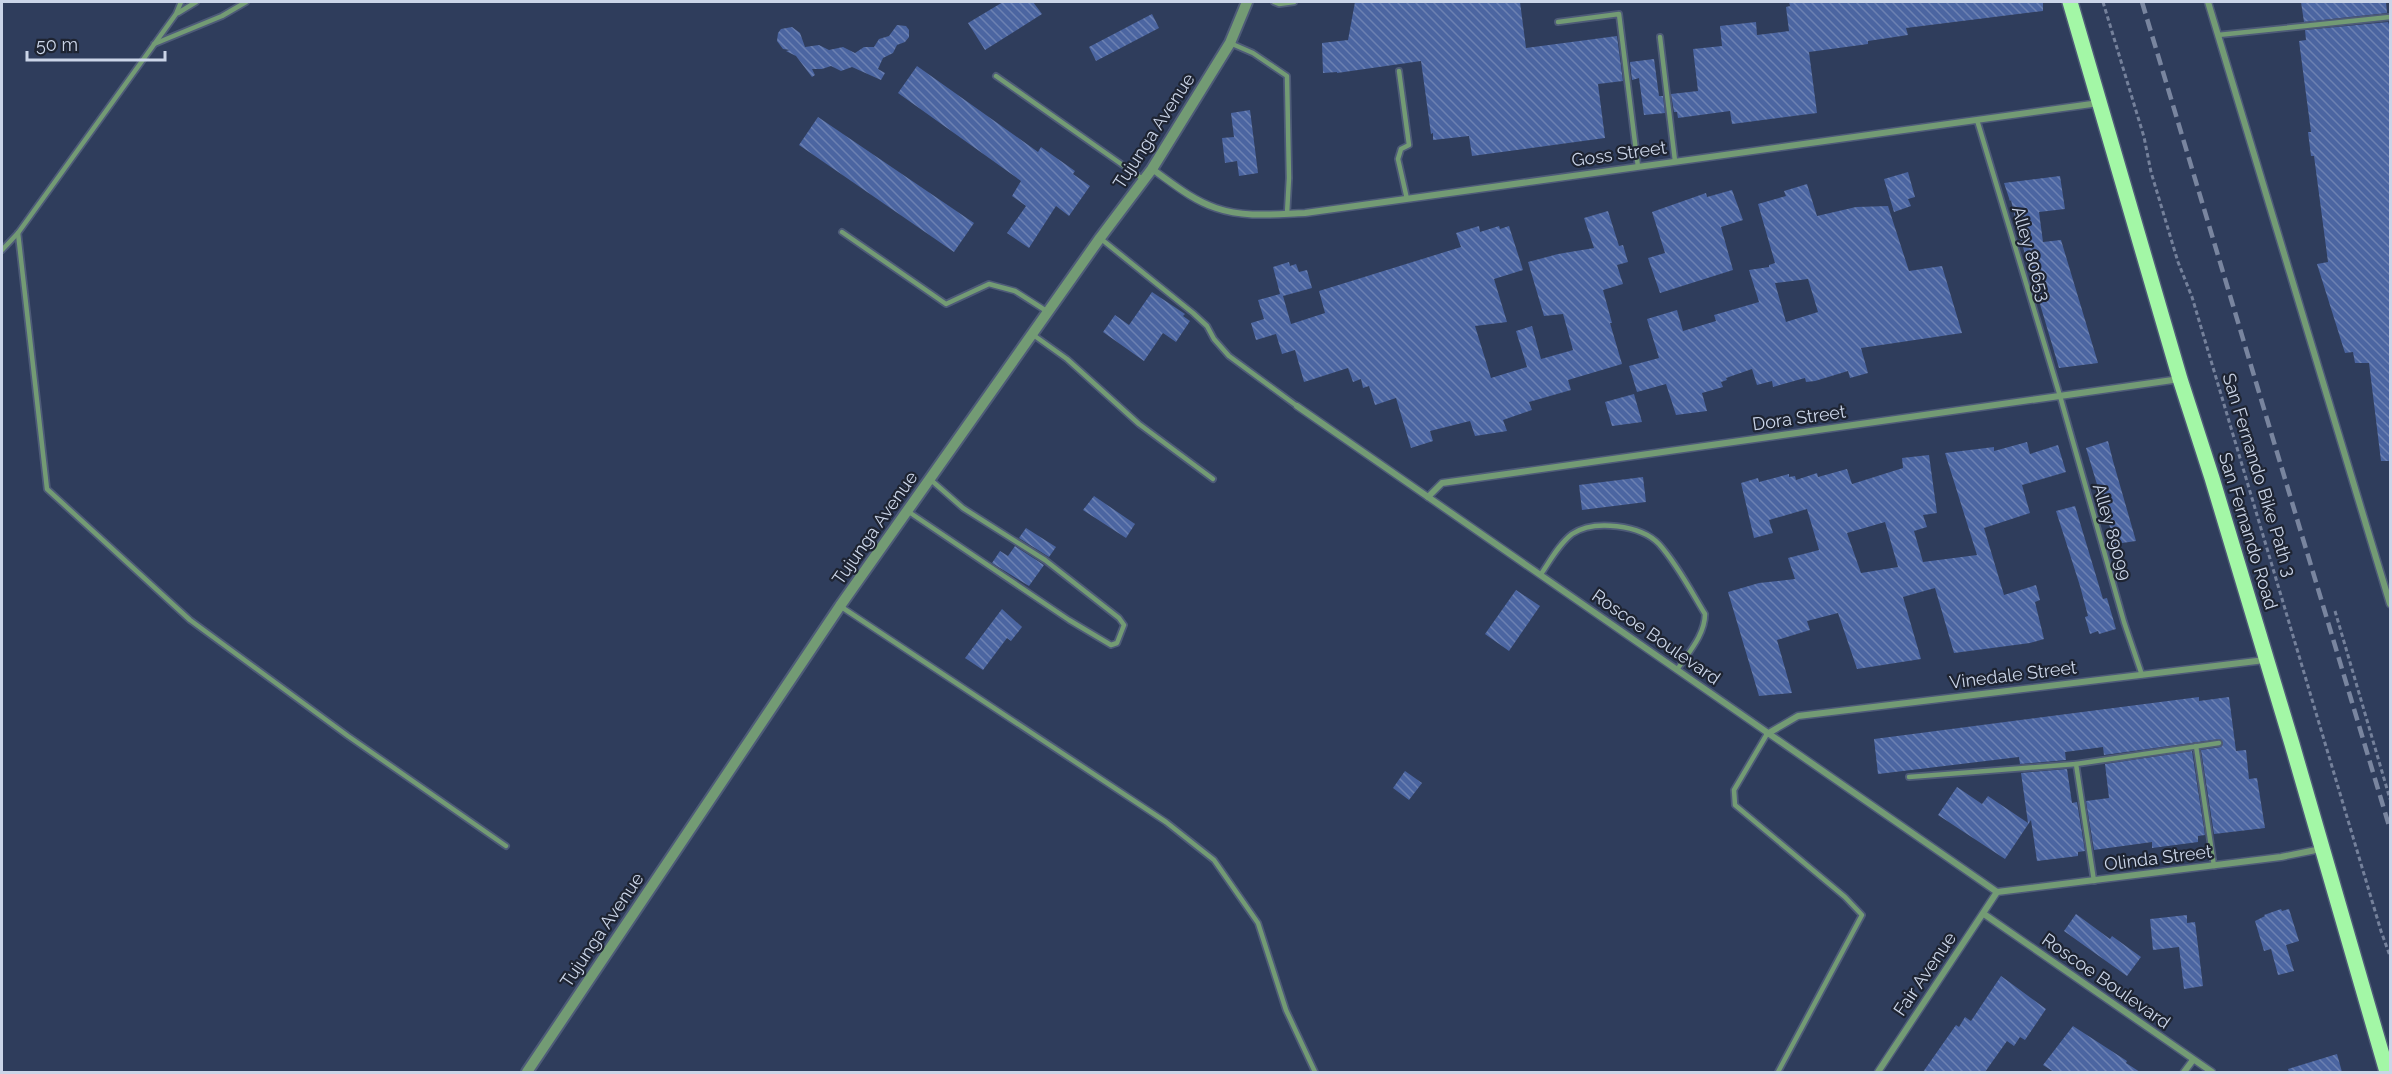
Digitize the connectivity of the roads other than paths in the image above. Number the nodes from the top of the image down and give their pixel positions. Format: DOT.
graph roads {
  1 [pos="181,2"];
  2 [pos="196,2"];
  3 [pos="246,2"];
  4 [pos="1247,2"];
  5 [pos="1274,2"];
  6 [pos="1294,2"];
  7 [pos="2070,2"];
  8 [pos="2208,2"];
  9 [pos="176,14"];
  10 [pos="2391,17"];
  11 [pos="1558,22"];
  12 [pos="2218,35"];
  13 [pos="1660,37"];
  14 [pos="1230,43"];
  15 [pos="154,44"];
  16 [pos="1399,71"];
  17 [pos="996,76"];
  18 [pos="2100,103"];
  19 [pos="1977,120"];
  20 [pos="1675,162"];
  21 [pos="1638,167"];
  22 [pos="1152,169"];
  23 [pos="1144,180"];
  24 [pos="1407,199"];
  25 [pos="1287,214"];
  26 [pos="842,232"];
  27 [pos="18,233"];
  28 [pos="1100,238"];
  29 [pos="2,250"];
  30 [pos="1048,312"];
  31 [pos="1032,334"];
  32 [pos="2180,379"];
  33 [pos="2060,396"];
  34 [pos="1297,406"];
  35 [pos="928,479"];
  36 [pos="1213,479"];
  37 [pos="1428,497"];
  38 [pos="908,511"];
  39 [pos="1541,574"];
  40 [pos="2391,604"];
  41 [pos="840,606"];
  42 [pos="2266,660"];
  43 [pos="1677,669"];
  44 [pos="2142,675"];
  45 [pos="1767,734"];
  46 [pos="2219,743"];
  47 [pos="2196,746"];
  48 [pos="2076,764"];
  49 [pos="1909,777"];
  50 [pos="506,846"];
  51 [pos="2321,849"];
  52 [pos="2214,866"];
  53 [pos="2094,881"];
  54 [pos="1997,892"];
  55 [pos="1983,914"];
  56 [pos="2193,1060"];
  57 [pos="527,1072"];
  58 [pos="1315,1072"];
  59 [pos="1778,1072"];
  60 [pos="1878,1072"];
  61 [pos="2184,1072"];
  62 [pos="2212,1072"];
  63 [pos="2387,1072"];
  1 -- 9 [label="lane"];
  2 -- 9 [label="lane"];
  3 -- 15 [label="lane"];
  4 -- 14 [label="street, Tujunga Avenue"];
  5 -- 6 [label="lane"];
  7 -- 18 [label="main road, San Fernando Road"];
  8 -- 12 [label="street"];
  9 -- 15 [label="lane"];
  10 -- 12 [label="lane"];
  11 -- 21 [label="lane"];
  12 -- 40 [label="street"];
  13 -- 20 [label="lane"];
  14 -- 22 [label="street, Tujunga Avenue"];
  14 -- 25 [label="lane"];
  15 -- 27 [label="lane"];
  16 -- 24 [label="lane"];
  17 -- 23 [label="lane"];
  18 -- 19 [label="street, Goss Street"];
  18 -- 32 [label="main road, San Fernando Road"];
  19 -- 20 [label="street, Goss Street"];
  19 -- 33 [label="lane, Alley 80653"];
  20 -- 21 [label="street, Goss Street"];
  21 -- 24 [label="street, Goss Street"];
  22 -- 23 [label="street, Tujunga Avenue"];
  22 -- 25 [label="street, Goss Street"];
  23 -- 28 [label="street, Tujunga Avenue"];
  24 -- 25 [label="street, Goss Street"];
  26 -- 30 [label="lane"];
  27 -- 29 [label="lane"];
  27 -- 50 [label="lane"];
  28 -- 30 [label="street, Tujunga Avenue"];
  28 -- 34 [label="lane"];
  30 -- 31 [label="street, Tujunga Avenue"];
  31 -- 35 [label="street, Tujunga Avenue"];
  31 -- 36 [label="lane"];
  32 -- 33 [label="street, Dora Street"];
  32 -- 42 [label="main road, San Fernando Road"];
  33 -- 37 [label="street, Dora Street"];
  33 -- 44 [label="lane, Alley 89099"];
  34 -- 37 [label="street, Roscoe Boulevard"];
  35 -- 38 [label="street, Tujunga Avenue"];
  35 -- 38 [label="lane"];
  37 -- 39 [label="street, Roscoe Boulevard"];
  38 -- 41 [label="street, Tujunga Avenue"];
  39 -- 43 [label="street, Roscoe Boulevard"];
  39 -- 43 [label="lane"];
  41 -- 57 [label="street, Tujunga Avenue"];
  41 -- 58 [label="lane"];
  42 -- 44 [label="street, Vinedale Street"];
  42 -- 51 [label="main road, San Fernando Road"];
  43 -- 45 [label="street, Roscoe Boulevard"];
  44 -- 45 [label="street, Vinedale Street"];
  45 -- 54 [label="street, Roscoe Boulevard"];
  45 -- 59 [label="lane"];
  46 -- 47 [label="lane"];
  47 -- 48 [label="lane"];
  47 -- 52 [label="lane"];
  48 -- 49 [label="lane"];
  48 -- 53 [label="lane"];
  51 -- 52 [label="street, Olinda Street"];
  51 -- 63 [label="main road, San Fernando Road"];
  52 -- 53 [label="street, Olinda Street"];
  53 -- 54 [label="street, Olinda Street"];
  54 -- 55 [label="street, Fair Avenue"];
  55 -- 56 [label="street, Roscoe Boulevard"];
  55 -- 60 [label="street, Fair Avenue"];
  56 -- 61 [label="street"];
  56 -- 62 [label="street, Roscoe Boulevard"];
}
